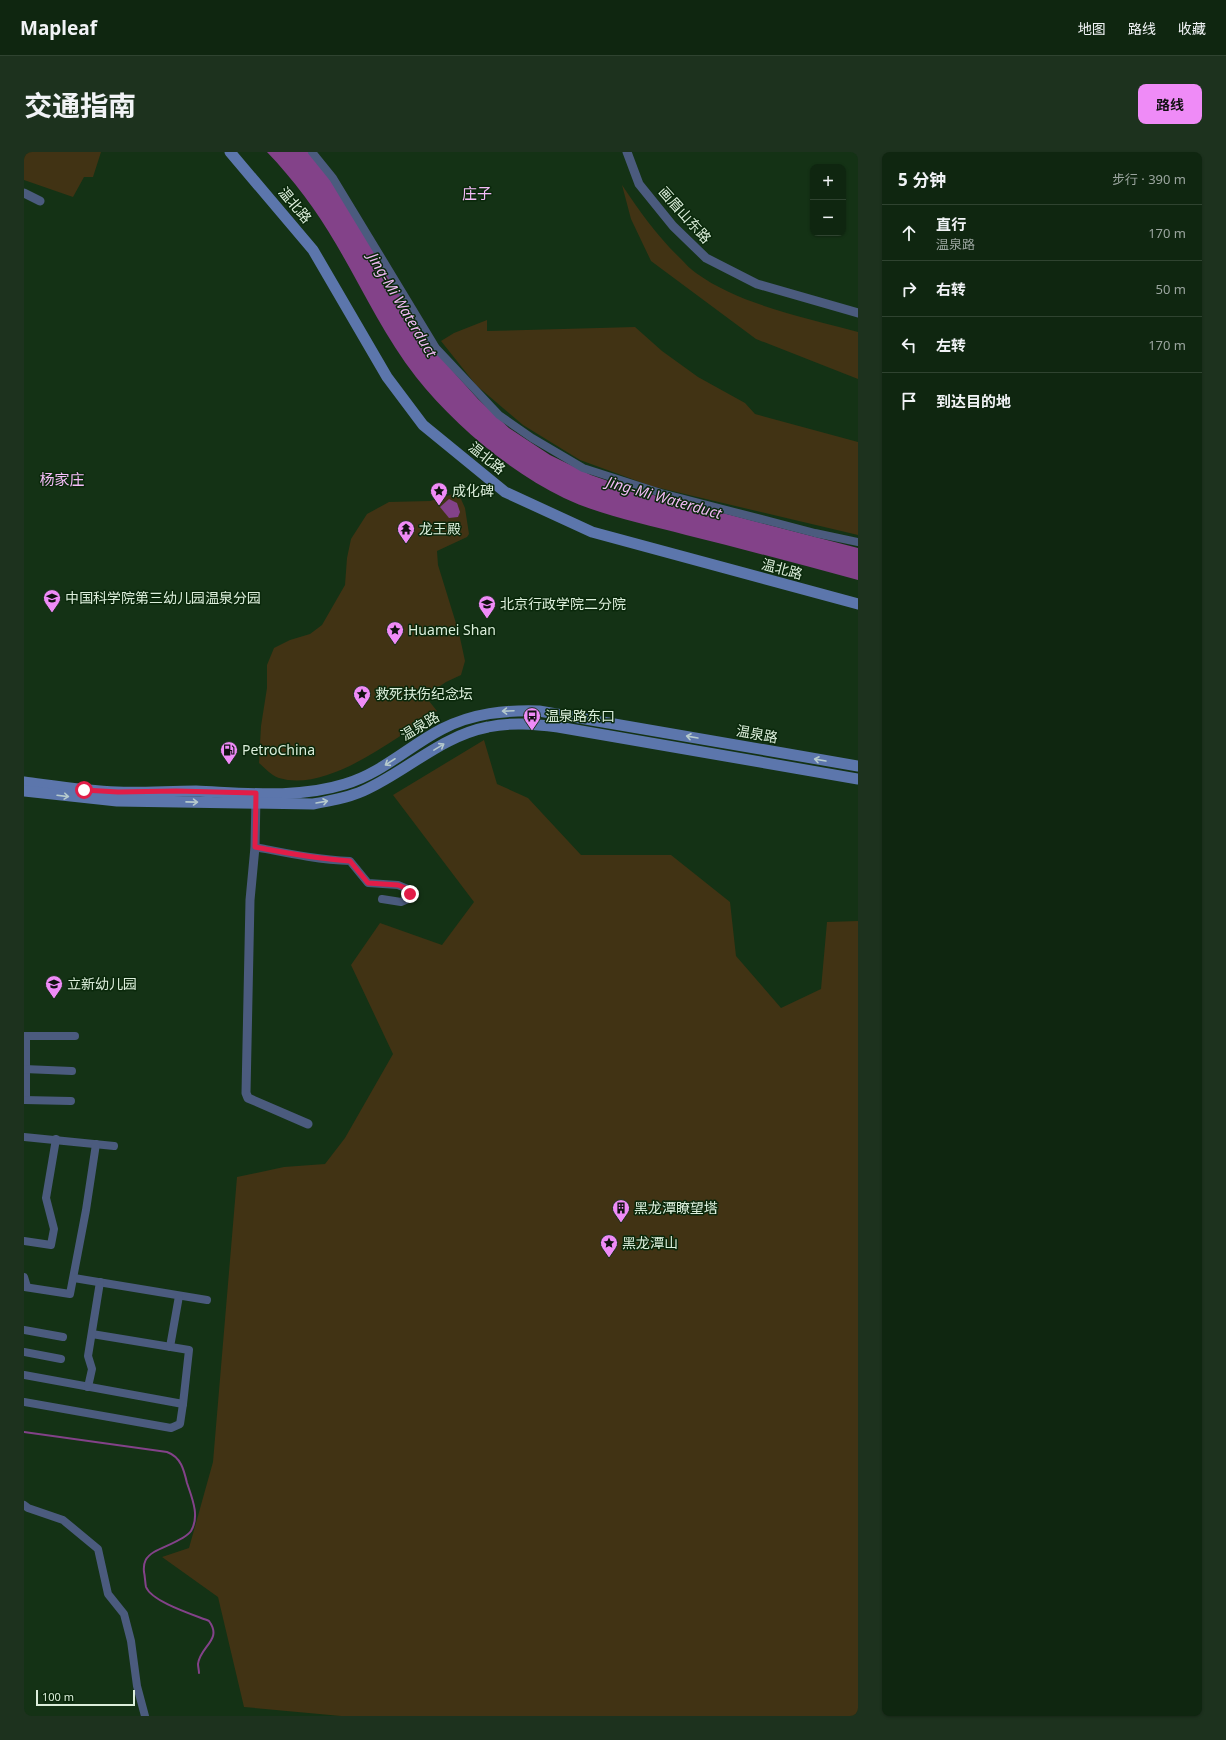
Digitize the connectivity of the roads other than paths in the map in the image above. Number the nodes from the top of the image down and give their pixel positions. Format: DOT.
graph roads {
  1 [pos="230,152"];
  2 [pos="312,152"];
  3 [pos="627,152"];
  4 [pos="24,193"];
  5 [pos="40,201"];
  6 [pos="858,313"];
  7 [pos="858,542"];
  8 [pos="858,604"];
  9 [pos="857,773"];
  10 [pos="24,782"];
  11 [pos="24,791"];
  12 [pos="256,798"];
  13 [pos="255,847"];
  14 [pos="382,899"];
  15 [pos="25,1036"];
  16 [pos="75,1036"];
  17 [pos="25,1069"];
  18 [pos="72,1071"];
  19 [pos="25,1100"];
  20 [pos="71,1101"];
  21 [pos="308,1124"];
  22 [pos="24,1137"];
  23 [pos="56,1140"];
  24 [pos="96,1144"];
  25 [pos="114,1146"];
  26 [pos="24,1241"];
  27 [pos="24,1277"];
  28 [pos="74,1278"];
  29 [pos="100,1282"];
  30 [pos="26,1287"];
  31 [pos="179,1296"];
  32 [pos="207,1300"];
  33 [pos="24,1330"];
  34 [pos="92,1334"];
  35 [pos="63,1337"];
  36 [pos="170,1347"];
  37 [pos="24,1352"];
  38 [pos="61,1359"];
  39 [pos="24,1375"];
  40 [pos="88,1387"];
  41 [pos="24,1402"];
  42 [pos="183,1404"];
  43 [pos="24,1505"];
  44 [pos="145,1716"];
  1 -- 8 [label="main road, 温北路"];
  2 -- 7 [label="street"];
  3 -- 6 [label="street, 画眉山东路"];
  4 -- 5 [label="street"];
  9 -- 12 [label="main road, 温泉路"];
  10 -- 12 [label="main road, 温泉路"];
  11 -- 12 [label="main road, 温泉路, one-way"];
  12 -- 13 [label="street"];
  13 -- 14 [label="street"];
  13 -- 21 [label="street"];
  15 -- 16 [label="street"];
  15 -- 17 [label="street"];
  17 -- 18 [label="street"];
  17 -- 19 [label="street"];
  19 -- 20 [label="street"];
  22 -- 23 [label="street"];
  23 -- 24 [label="street"];
  23 -- 26 [label="street"];
  24 -- 25 [label="street"];
  24 -- 28 [label="street"];
  27 -- 30 [label="street"];
  28 -- 29 [label="street"];
  28 -- 30 [label="street"];
  29 -- 31 [label="street"];
  29 -- 34 [label="street"];
  31 -- 32 [label="street"];
  31 -- 36 [label="street"];
  33 -- 35 [label="street"];
  34 -- 36 [label="street"];
  34 -- 40 [label="street"];
  36 -- 42 [label="street"];
  37 -- 38 [label="street"];
  39 -- 40 [label="street"];
  40 -- 42 [label="street"];
  41 -- 42 [label="street"];
  43 -- 44 [label="street"];
}
